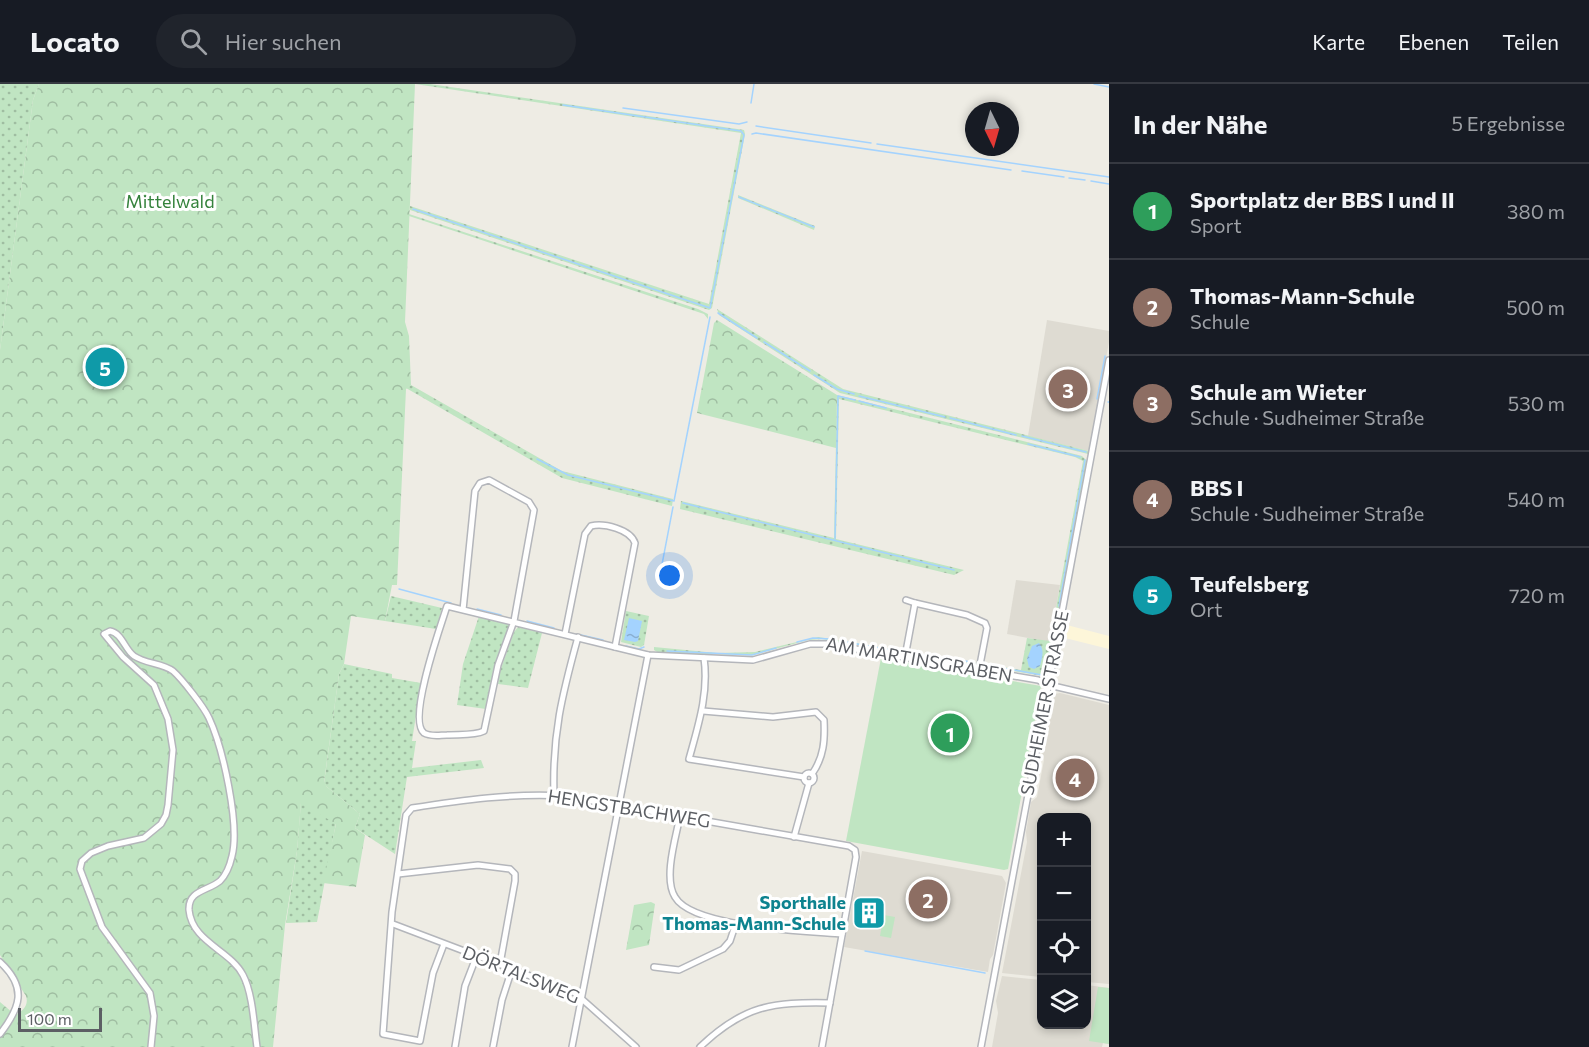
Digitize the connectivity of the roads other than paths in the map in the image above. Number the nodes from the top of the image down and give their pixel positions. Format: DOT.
graph roads {
  1 [pos="1109,360"];
  2 [pos="906,600"];
  3 [pos="915,603"];
  4 [pos="463,610"];
  5 [pos="514,621"];
  6 [pos="565,634"];
  7 [pos="578,637"];
  8 [pos="615,646"];
  9 [pos="648,655"];
  10 [pos="905,657"];
  11 [pos="704,658"];
  12 [pos="979,670"];
  13 [pos="1049,685"];
  14 [pos="1109,699"];
  15 [pos="702,711"];
  16 [pos="812,774"];
  17 [pos="804,777"];
  18 [pos="809,783"];
  19 [pos="554,795"];
  20 [pos="619,805"];
  21 [pos="680,816"];
  22 [pos="794,837"];
  23 [pos="398,874"];
  24 [pos="393,924"];
  25 [pos="736,924"];
  26 [pos="842,934"];
  27 [pos="444,944"];
  28 [pos="477,955"];
  29 [pos="0,962"];
  30 [pos="500,964"];
  31 [pos="654,967"];
  32 [pos="512,969"];
  33 [pos="582,998"];
  34 [pos="830,1003"];
  35 [pos="0,1035"];
  36 [pos="152,1047"];
  37 [pos="257,1047"];
  38 [pos="455,1047"];
  39 [pos="493,1047"];
  40 [pos="572,1047"];
  41 [pos="636,1047"];
  42 [pos="700,1047"];
  43 [pos="822,1047"];
  44 [pos="981,1047"];
  1 -- 13 [label="street, SUDHEIMER STRASSE"];
  2 -- 3 [label="street"];
  3 -- 10 [label="street"];
  3 -- 12 [label="street"];
  4 -- 5 [label="street, AM MARTINSGRABEN"];
  4 -- 5 [label="street"];
  4 -- 5 [label="street, AM MARTINSGRABEN"];
  5 -- 6 [label="street, AM MARTINSGRABEN"];
  6 -- 7 [label="street, AM MARTINSGRABEN"];
  6 -- 8 [label="street"];
  7 -- 8 [label="street, AM MARTINSGRABEN"];
  7 -- 19 [label="street"];
  8 -- 9 [label="street, AM MARTINSGRABEN"];
  9 -- 11 [label="street, AM MARTINSGRABEN"];
  9 -- 20 [label="street"];
  10 -- 11 [label="street, AM MARTINSGRABEN"];
  10 -- 12 [label="street, AM MARTINSGRABEN"];
  11 -- 15 [label="street"];
  12 -- 13 [label="street, AM MARTINSGRABEN"];
  13 -- 14 [label="street, AM MARTINSGRABEN"];
  13 -- 44 [label="street, SUDHEIMER STRASSE"];
  15 -- 16 [label="street"];
  15 -- 17 [label="street"];
  16 -- 17 [label="street"];
  16 -- 18 [label="street"];
  17 -- 18 [label="street"];
  18 -- 22 [label="street"];
  19 -- 20 [label="street, HENGSTBACHWEG"];
  19 -- 23 [label="street, HENGSTBACHWEG"];
  20 -- 21 [label="street, HENGSTBACHWEG"];
  20 -- 33 [label="street"];
  21 -- 22 [label="street, HENGSTBACHWEG"];
  21 -- 25 [label="street"];
  22 -- 26 [label="street, HENGSTBACHWEG"];
  23 -- 24 [label="street"];
  23 -- 30 [label="street"];
  24 -- 27 [label="street, DÖRTALSWEG"];
  24 -- 27 [label="street"];
  25 -- 26 [label="street"];
  25 -- 31 [label="street"];
  26 -- 34 [label="street"];
  27 -- 28 [label="street, DÖRTALSWEG"];
  28 -- 30 [label="street, DÖRTALSWEG"];
  28 -- 38 [label="street"];
  29 -- 35 [label="street"];
  30 -- 32 [label="street, DÖRTALSWEG"];
  32 -- 33 [label="street, DÖRTALSWEG"];
  32 -- 39 [label="street"];
  33 -- 40 [label="street"];
  33 -- 41 [label="street, DÖRTALSWEG"];
  34 -- 42 [label="street"];
  34 -- 43 [label="street"];
  36 -- 37 [label="street"];
}
